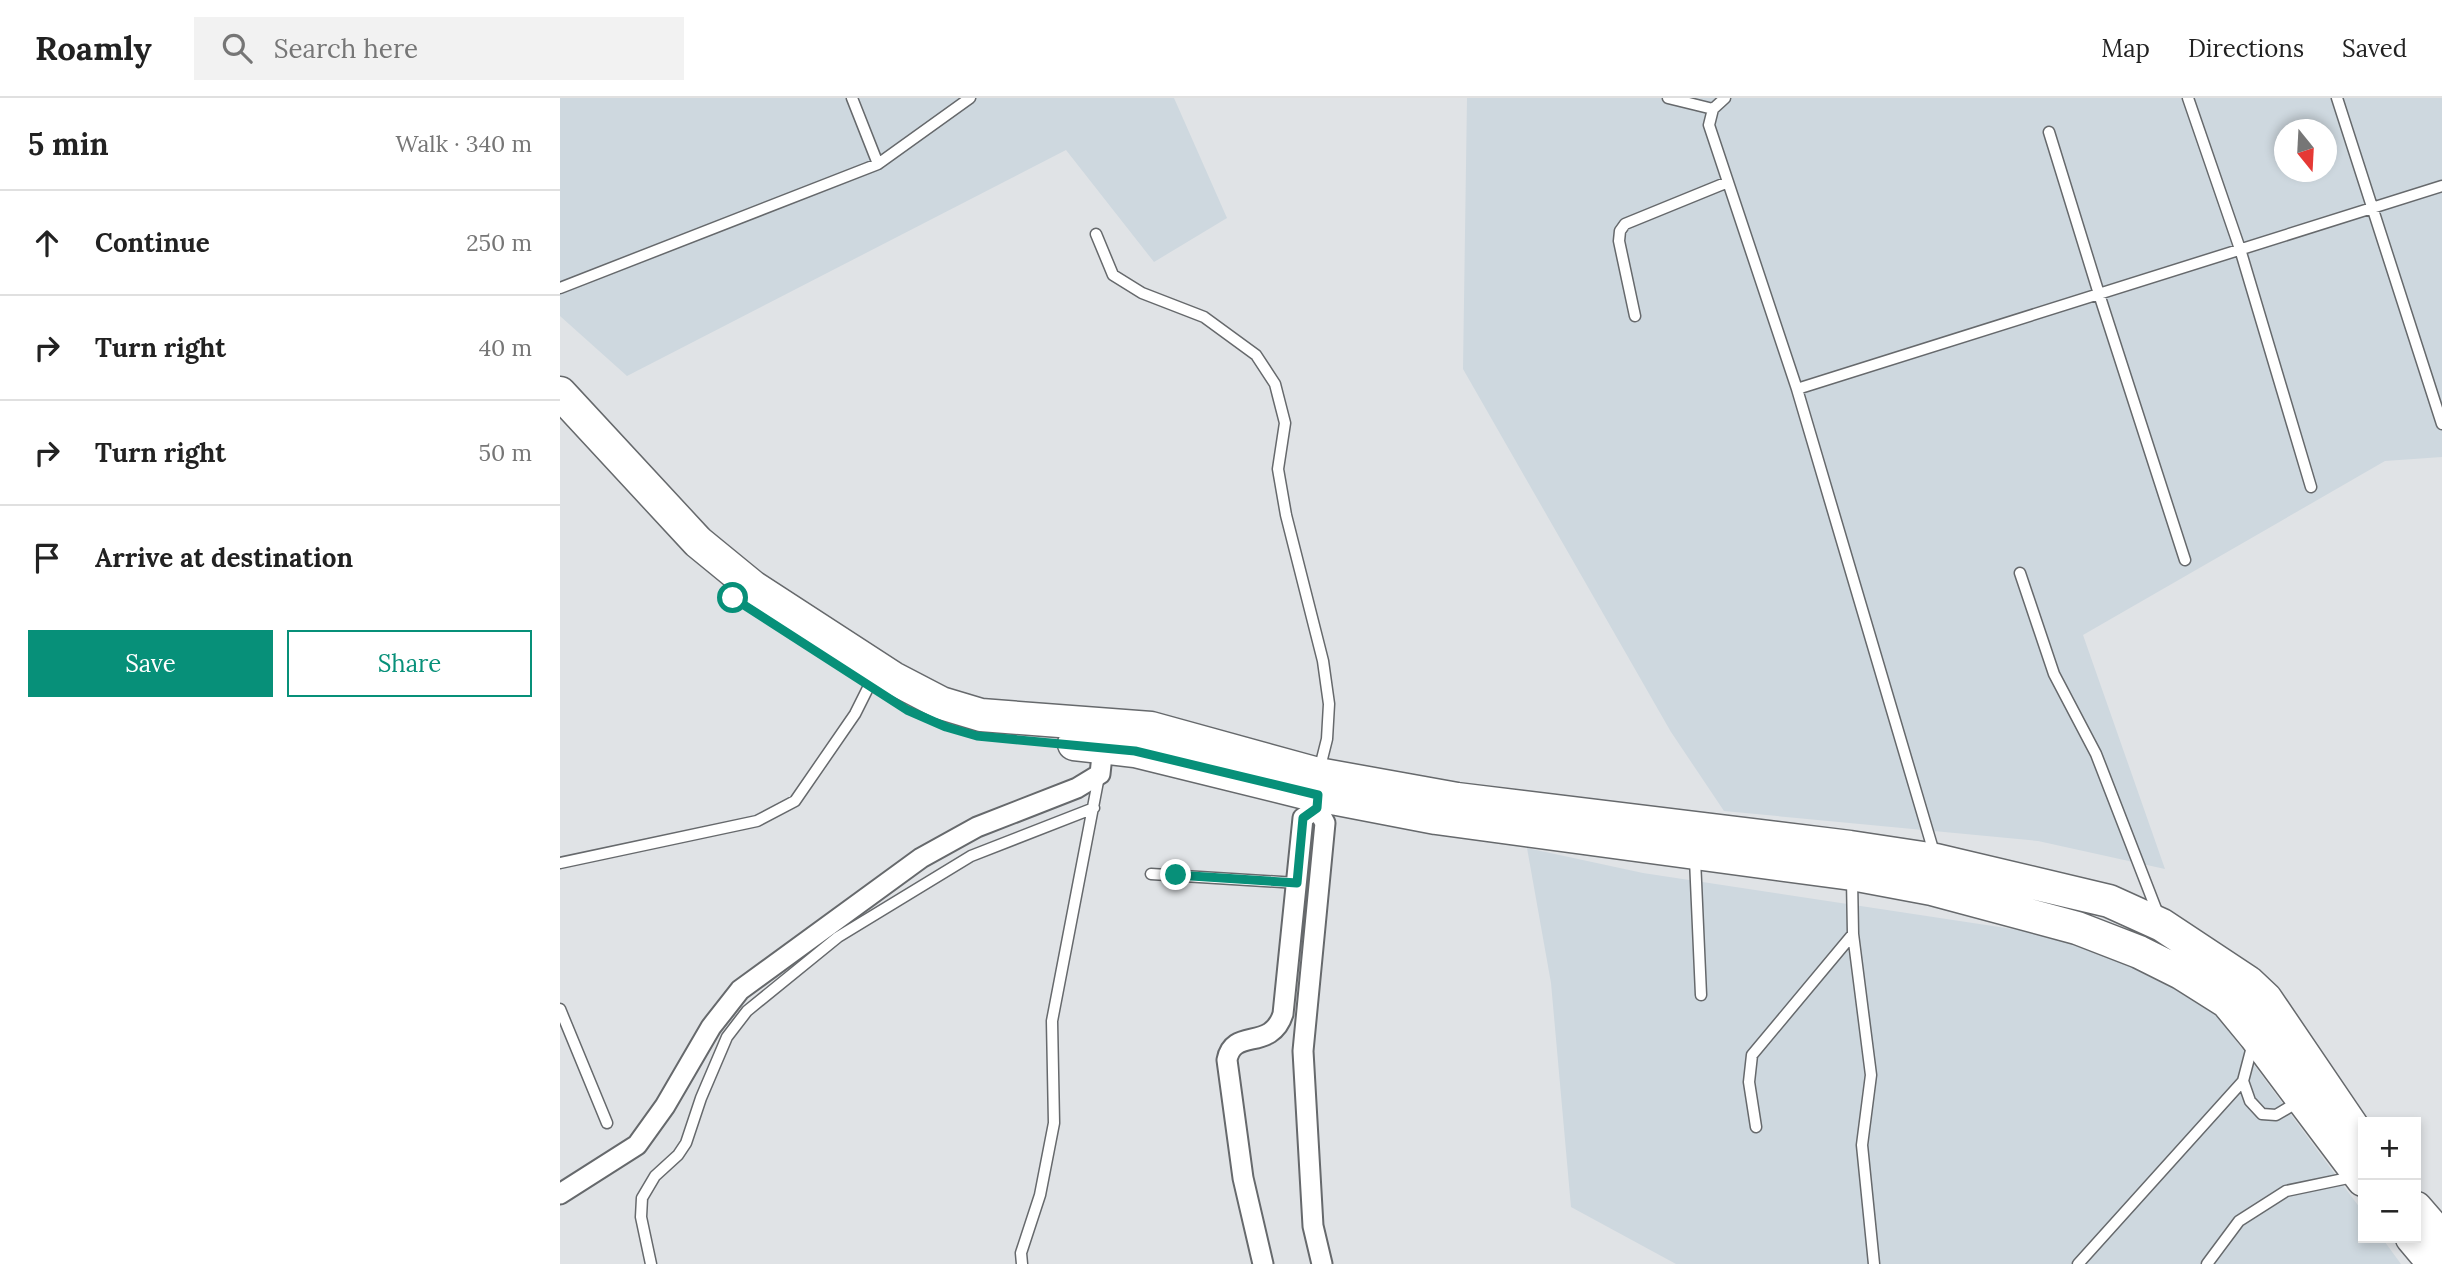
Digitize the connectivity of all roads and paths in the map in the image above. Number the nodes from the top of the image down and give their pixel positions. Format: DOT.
graph roads {
  1 [pos="852,98"];
  2 [pos="970,98"];
  3 [pos="1668,98"];
  4 [pos="1725,98"];
  5 [pos="2188,98"];
  6 [pos="2337,98"];
  7 [pos="1713,109"];
  8 [pos="2049,132"];
  9 [pos="878,164"];
  10 [pos="1728,182"];
  11 [pos="2442,186"];
  12 [pos="2373,209"];
  13 [pos="1096,234"];
  14 [pos="2240,249"];
  15 [pos="560,288"];
  16 [pos="2099,294"];
  17 [pos="1635,317"];
  18 [pos="1797,389"];
  19 [pos="560,393"];
  20 [pos="560,424"];
  21 [pos="2442,425"];
  22 [pos="2311,487"];
  23 [pos="2185,560"];
  24 [pos="2020,572"];
  25 [pos="873,677"];
  26 [pos="1103,749"];
  27 [pos="1318,792"];
  28 [pos="1094,808"];
  29 [pos="1693,840"];
  30 [pos="1851,860"];
  31 [pos="1936,860"];
  32 [pos="560,863"];
  33 [pos="1152,874"];
  34 [pos="1297,883"];
  35 [pos="2162,925"];
  36 [pos="1853,934"];
  37 [pos="1701,995"];
  38 [pos="560,1009"];
  39 [pos="2261,1017"];
  40 [pos="2243,1081"];
  41 [pos="2315,1093"];
  42 [pos="607,1123"];
  43 [pos="1756,1127"];
  44 [pos="2358,1137"];
  45 [pos="2358,1169"];
  46 [pos="2358,1177"];
  47 [pos="560,1195"];
  48 [pos="2429,1227"];
  49 [pos="651,1264"];
  50 [pos="1022,1264"];
  51 [pos="1263,1264"];
  52 [pos="1322,1264"];
  53 [pos="1874,1264"];
  54 [pos="2078,1264"];
  55 [pos="2207,1264"];
  56 [pos="2434,1264"];
  1 -- 9 [label="lane"];
  2 -- 9 [label="lane"];
  3 -- 7 [label="lane"];
  4 -- 7 [label="lane"];
  5 -- 14 [label="lane"];
  6 -- 12 [label="lane"];
  7 -- 10 [label="lane"];
  8 -- 16 [label="lane"];
  9 -- 15 [label="lane"];
  10 -- 17 [label="lane"];
  10 -- 18 [label="lane"];
  11 -- 12 [label="lane"];
  12 -- 14 [label="lane"];
  12 -- 21 [label="lane"];
  13 -- 27 [label="lane"];
  14 -- 16 [label="lane"];
  14 -- 22 [label="lane"];
  16 -- 18 [label="lane"];
  16 -- 23 [label="lane"];
  18 -- 31 [label="lane"];
  19 -- 25 [label="main road"];
  20 -- 25 [label="main road"];
  24 -- 35 [label="lane"];
  25 -- 26 [label="main road"];
  25 -- 32 [label="lane"];
  26 -- 27 [label="main road"];
  26 -- 28 [label="lane"];
  26 -- 47 [label="street"];
  27 -- 29 [label="main road"];
  27 -- 34 [label="street"];
  27 -- 52 [label="street"];
  28 -- 49 [label="lane"];
  28 -- 50 [label="lane"];
  29 -- 30 [label="main road"];
  29 -- 37 [label="lane"];
  30 -- 31 [label="main road"];
  30 -- 36 [label="lane"];
  30 -- 39 [label="main road"];
  31 -- 35 [label="main road"];
  33 -- 34 [label="lane"];
  34 -- 51 [label="street"];
  35 -- 39 [label="main road"];
  36 -- 43 [label="lane"];
  36 -- 53 [label="lane"];
  38 -- 42 [label="lane"];
  39 -- 40 [label="lane"];
  39 -- 41 [label="main road"];
  40 -- 41 [label="lane"];
  40 -- 54 [label="lane"];
  41 -- 44 [label="main road"];
  41 -- 45 [label="main road"];
  46 -- 55 [label="lane"];
  48 -- 56 [label="main road"];
}
